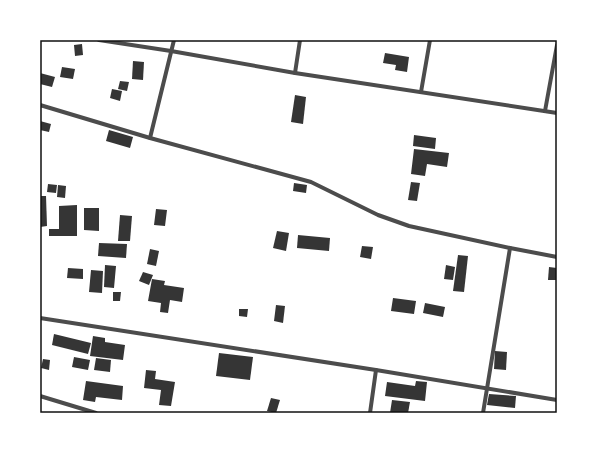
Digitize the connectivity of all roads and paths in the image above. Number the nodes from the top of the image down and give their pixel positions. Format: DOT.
graph roads {
  1 [pos="99,40"];
  2 [pos="174,40"];
  3 [pos="300,40"];
  4 [pos="430,40"];
  5 [pos="557,45"];
  6 [pos="172,51"];
  7 [pos="295,73"];
  8 [pos="421,92"];
  9 [pos="40,105"];
  10 [pos="545,111"];
  11 [pos="557,113"];
  12 [pos="150,138"];
  13 [pos="510,248"];
  14 [pos="557,257"];
  15 [pos="40,318"];
  16 [pos="376,370"];
  17 [pos="486,388"];
  18 [pos="40,396"];
  19 [pos="557,400"];
  20 [pos="96,413"];
  21 [pos="370,413"];
  22 [pos="483,413"];
  1 -- 6 [label="street"];
  2 -- 6 [label="street"];
  3 -- 7 [label="street"];
  4 -- 8 [label="street"];
  5 -- 10 [label="street"];
  6 -- 7 [label="street"];
  6 -- 12 [label="street"];
  7 -- 8 [label="street"];
  8 -- 10 [label="street"];
  9 -- 12 [label="street"];
  10 -- 11 [label="street"];
  12 -- 13 [label="street"];
  13 -- 14 [label="street"];
  13 -- 17 [label="street"];
  15 -- 16 [label="street"];
  16 -- 17 [label="street"];
  16 -- 21 [label="street"];
  17 -- 19 [label="street"];
  17 -- 22 [label="street"];
  18 -- 20 [label="street"];
}
